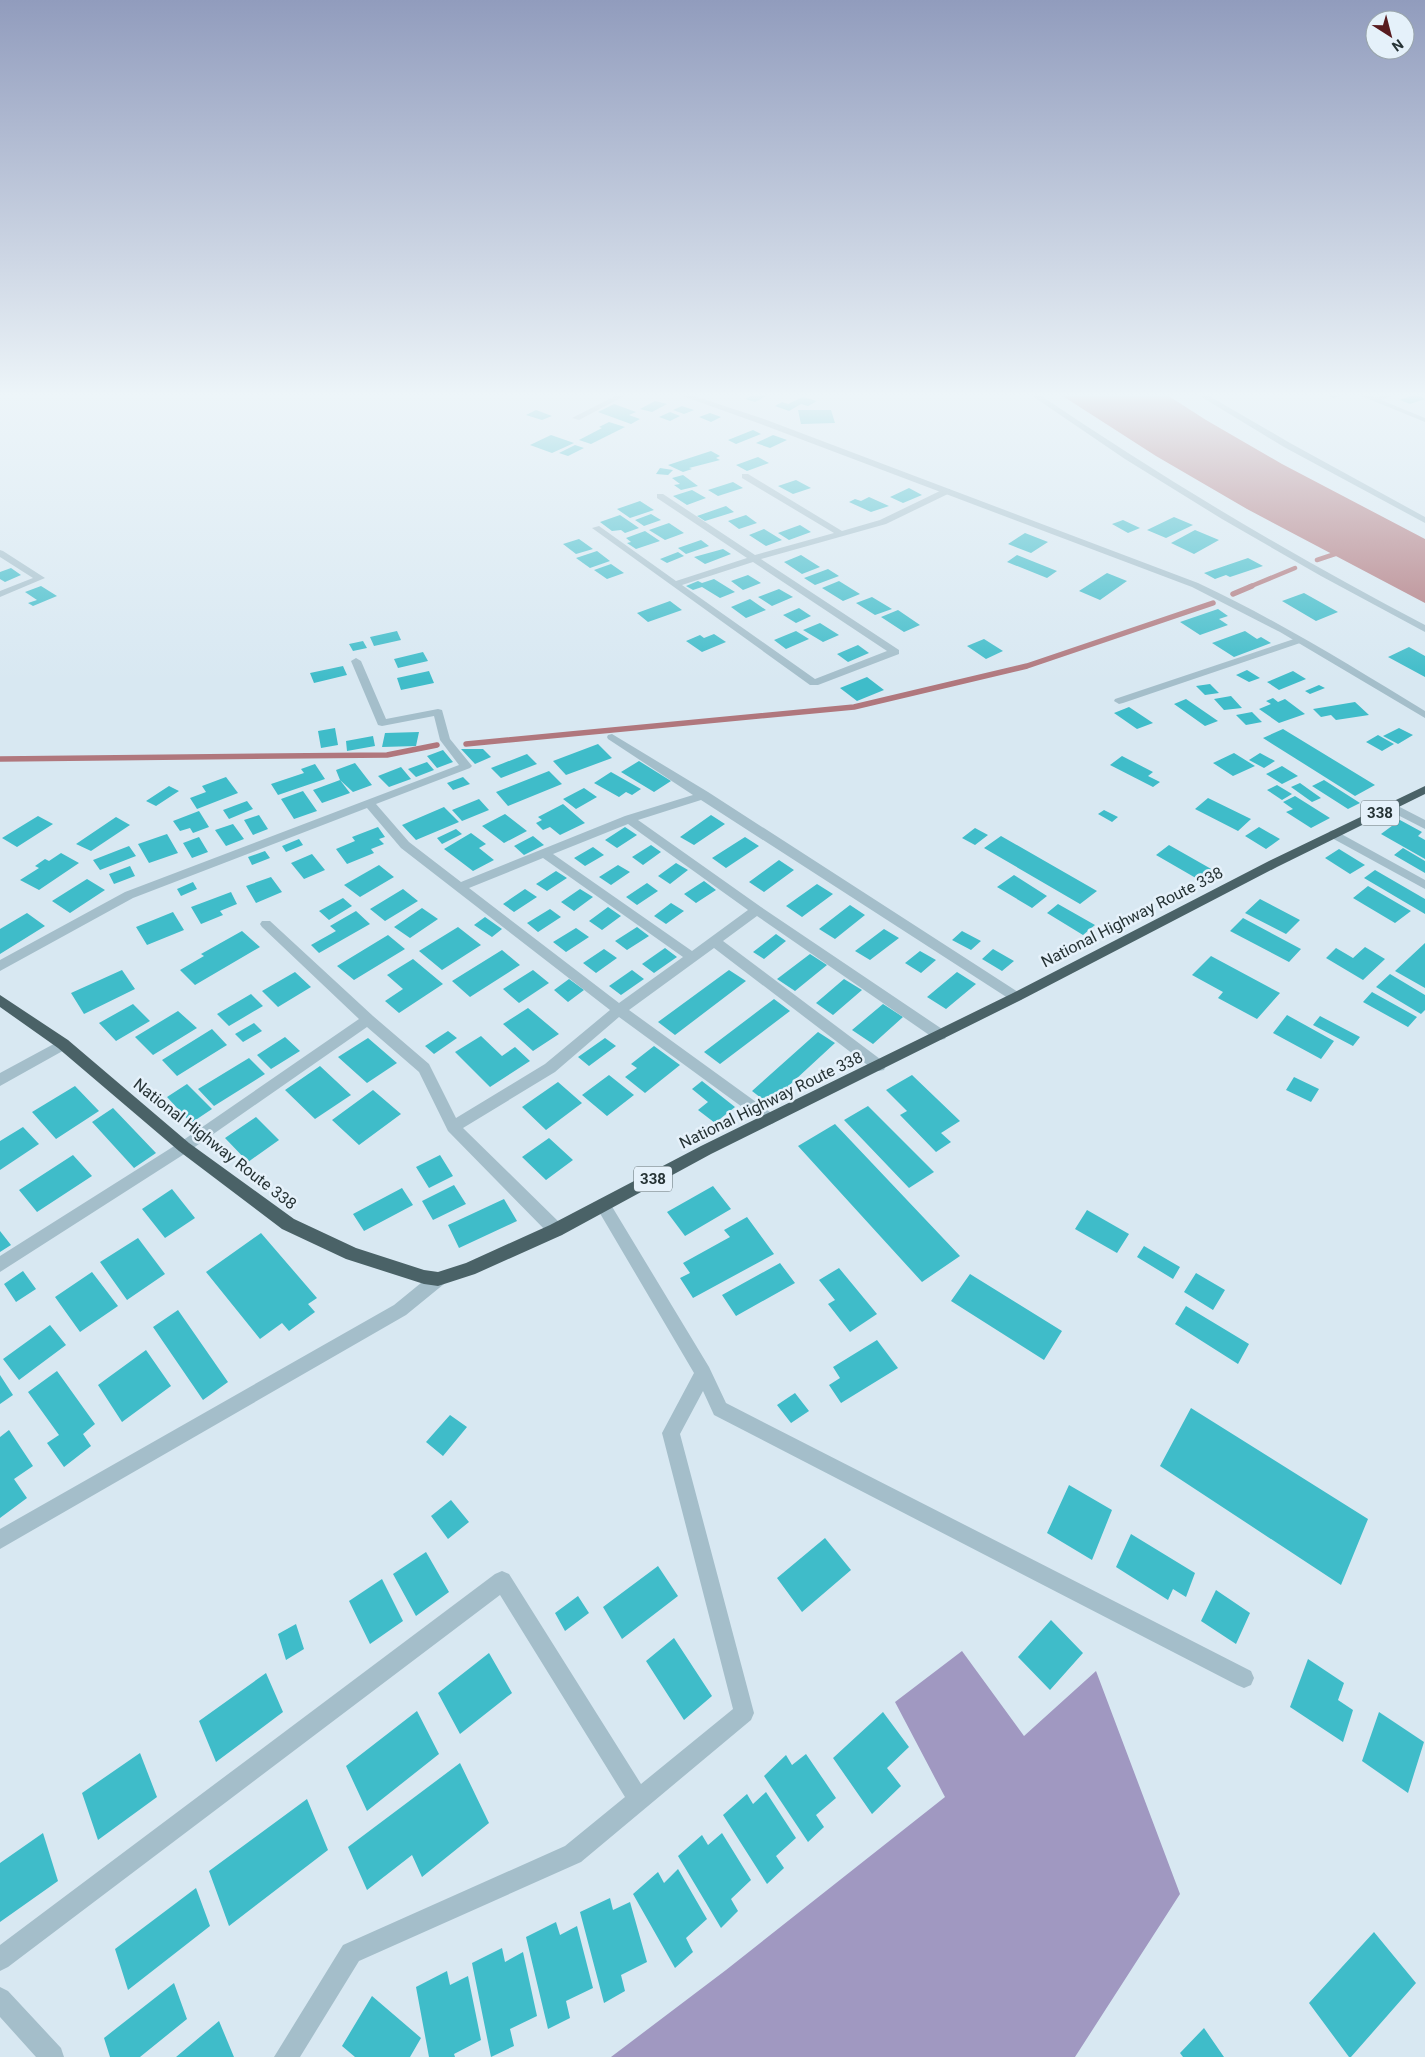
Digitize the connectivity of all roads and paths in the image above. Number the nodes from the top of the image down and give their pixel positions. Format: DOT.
graph roads {
  1 [pos="767,489"];
  2 [pos="942,489"];
  3 [pos="1178,489"];
  4 [pos="1368,489"];
  5 [pos="947,491"];
  6 [pos="660,496"];
  7 [pos="1425,520"];
  8 [pos="596,528"];
  9 [pos="841,534"];
  10 [pos="0,553"];
  11 [pos="756,559"];
  12 [pos="675,584"];
  13 [pos="0,594"];
  14 [pos="1425,629"];
  15 [pos="1300,640"];
  16 [pos="356,661"];
  17 [pos="1119,701"];
  18 [pos="1425,715"];
  19 [pos="612,737"];
  20 [pos="1425,790"];
  21 [pos="704,795"];
  22 [pos="369,803"];
  23 [pos="1392,807"];
  24 [pos="629,819"];
  25 [pos="1425,825"];
  26 [pos="1334,834"];
  27 [pos="543,854"];
  28 [pos="1425,885"];
  29 [pos="461,887"];
  30 [pos="757,910"];
  31 [pos="266,924"];
  32 [pos="714,941"];
  33 [pos="692,957"];
  34 [pos="0,966"];
  35 [pos="1016,996"];
  36 [pos="0,1000"];
  37 [pos="619,1010"];
  38 [pos="368,1020"];
  39 [pos="940,1035"];
  40 [pos="63,1044"];
  41 [pos="879,1066"];
  42 [pos="0,1080"];
  43 [pos="769,1119"];
  44 [pos="453,1127"];
  45 [pos="184,1146"];
  46 [pos="603,1205"];
  47 [pos="556,1230"];
  48 [pos="0,1265"];
  49 [pos="438,1279"];
  50 [pos="703,1373"];
  51 [pos="0,1540"];
  52 [pos="1244,1678"];
  53 [pos="639,1800"];
  54 [pos="0,1959"];
  55 [pos="0,1999"];
  56 [pos="52,2057"];
  57 [pos="286,2057"];
  1 -- 9 [label="street"];
  2 -- 5 [label="street"];
  3 -- 14 [label="street"];
  4 -- 7 [label="street"];
  5 -- 9 [label="street"];
  5 -- 15 [label="street"];
  6 -- 11 [label="street"];
  8 -- 12 [label="street"];
  9 -- 11 [label="street"];
  10 -- 13 [label="street"];
  11 -- 12 [label="street"];
  11 -- 12 [label="street"];
  15 -- 17 [label="street"];
  15 -- 18 [label="street"];
  16 -- 22 [label="street"];
  19 -- 21 [label="street"];
  20 -- 23 [label="highway, National Highway Route 338 / 338"];
  21 -- 24 [label="street"];
  21 -- 35 [label="street"];
  22 -- 29 [label="street"];
  22 -- 34 [label="street"];
  23 -- 25 [label="street"];
  23 -- 26 [label="highway, National Highway Route 338 / 338"];
  24 -- 27 [label="street"];
  24 -- 30 [label="street"];
  26 -- 28 [label="street"];
  26 -- 35 [label="highway, National Highway Route 338 / 338"];
  27 -- 29 [label="street"];
  27 -- 33 [label="street"];
  29 -- 37 [label="street"];
  30 -- 32 [label="street"];
  30 -- 39 [label="street"];
  31 -- 38 [label="street"];
  32 -- 33 [label="street"];
  32 -- 41 [label="street"];
  33 -- 37 [label="street"];
  35 -- 39 [label="highway, National Highway Route 338 / 338"];
  36 -- 40 [label="highway, National Highway Route 338"];
  37 -- 43 [label="street"];
  37 -- 44 [label="street"];
  38 -- 44 [label="street"];
  38 -- 45 [label="street"];
  39 -- 41 [label="highway, National Highway Route 338 / 338"];
  40 -- 42 [label="street"];
  40 -- 45 [label="highway, National Highway Route 338"];
  41 -- 43 [label="highway, National Highway Route 338 / 338"];
  43 -- 46 [label="highway, National Highway Route 338 / 338"];
  44 -- 47 [label="street"];
  45 -- 48 [label="street"];
  45 -- 49 [label="highway, National Highway Route 338"];
  46 -- 47 [label="highway, National Highway Route 338 / 338"];
  46 -- 50 [label="street"];
  47 -- 49 [label="highway, National Highway Route 338 / 338"];
  49 -- 51 [label="street"];
  50 -- 52 [label="street"];
  50 -- 53 [label="street"];
  53 -- 54 [label="street"];
  53 -- 57 [label="street"];
  55 -- 56 [label="street"];
}
